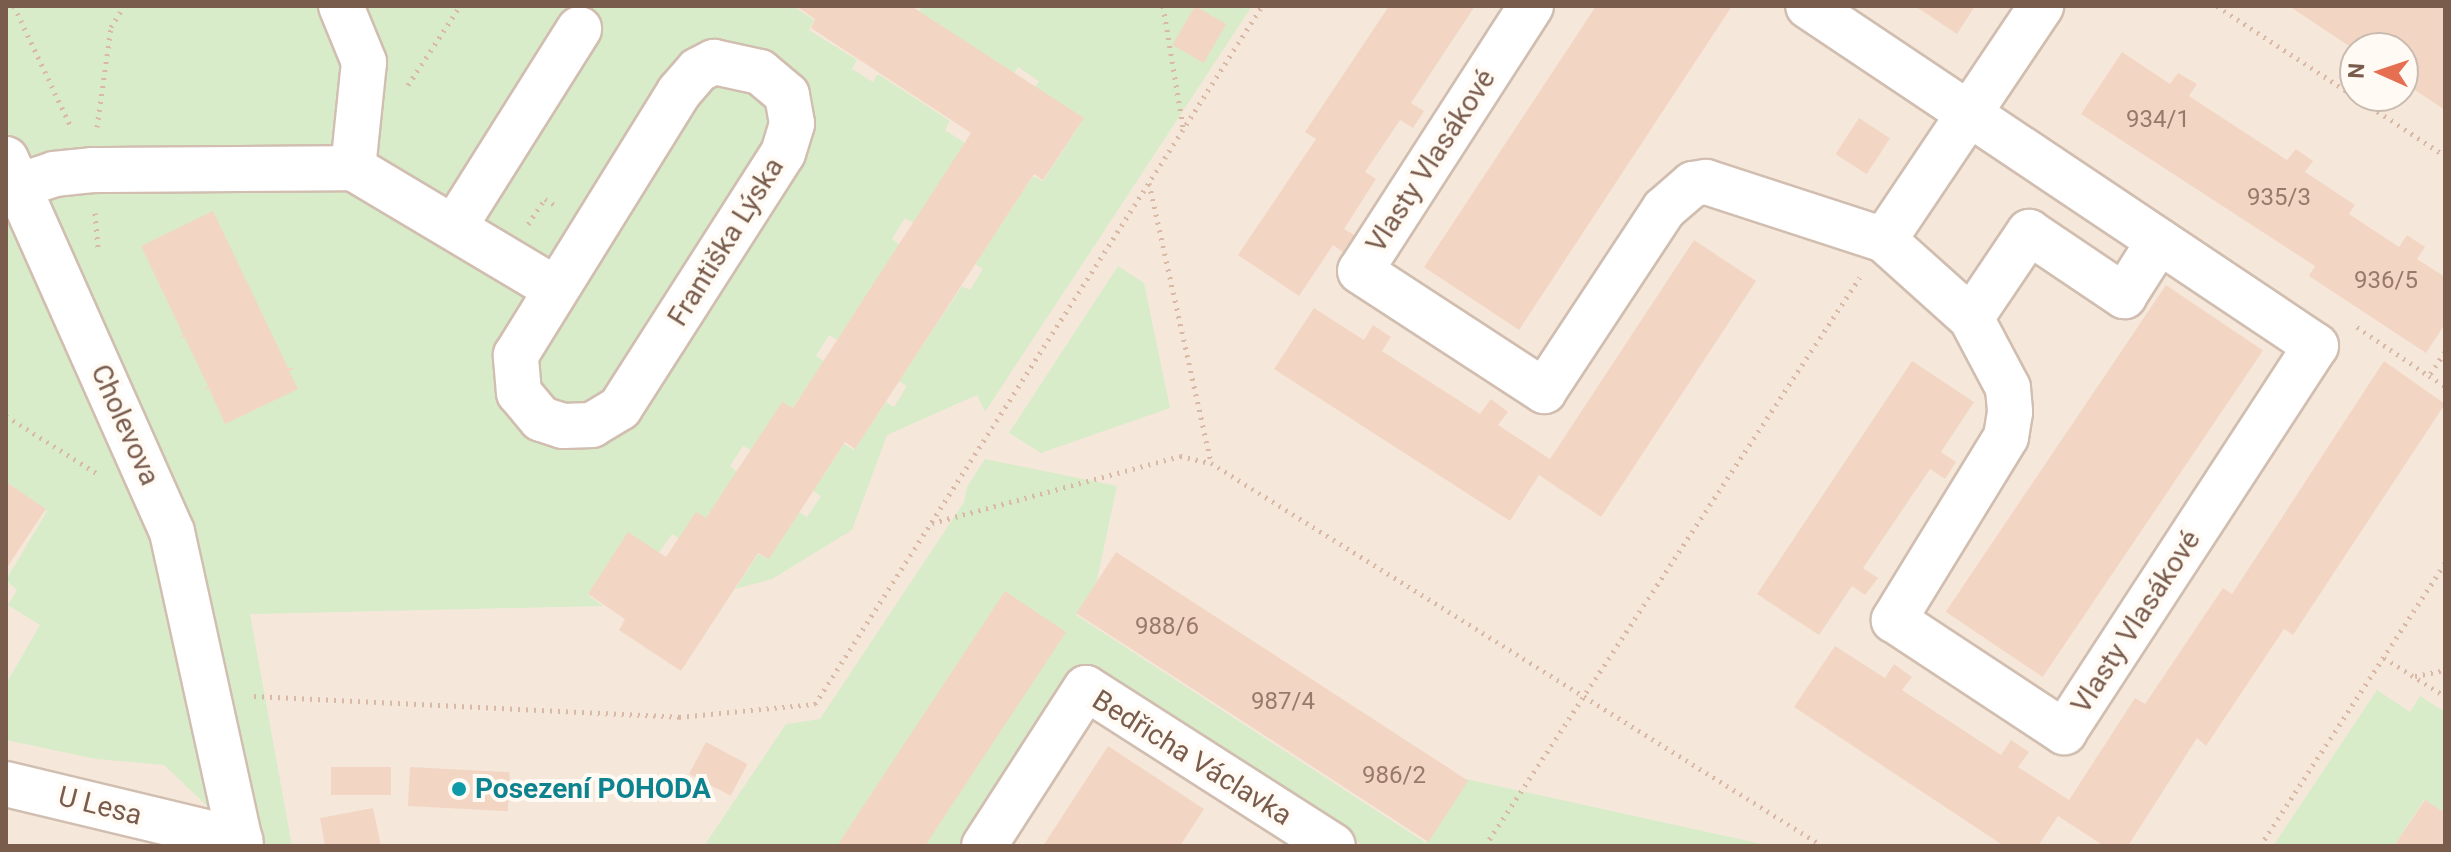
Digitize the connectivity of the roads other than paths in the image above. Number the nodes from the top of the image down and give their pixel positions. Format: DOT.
graph roads {
  1 [pos="341,6"];
  2 [pos="1531,6"];
  3 [pos="1808,6"];
  4 [pos="2041,6"];
  5 [pos="579,29"];
  6 [pos="1970,111"];
  7 [pos="353,168"];
  8 [pos="12,172"];
  9 [pos="455,226"];
  10 [pos="1884,240"];
  11 [pos="2159,241"];
  12 [pos="556,289"];
  13 [pos="1971,318"];
  14 [pos="6,784"];
  15 [pos="240,843"];
  16 [pos="984,846"];
  17 [pos="1333,846"];
  1 -- 7 [label="street"];
  2 -- 10 [label="street, Vlasty Vlasákové"];
  3 -- 6 [label="street"];
  4 -- 6 [label="street"];
  5 -- 9 [label="street"];
  6 -- 10 [label="street"];
  6 -- 11 [label="street"];
  7 -- 8 [label="street"];
  7 -- 9 [label="street"];
  8 -- 15 [label="street, Cholevova"];
  9 -- 12 [label="street"];
  10 -- 13 [label="street, Vlasty Vlasákové"];
  11 -- 13 [label="street"];
  11 -- 13 [label="street, Vlasty Vlasákové"];
  12 -- 12 [label="street, Františka Lýska"];
  14 -- 15 [label="street, U Lesa"];
  16 -- 17 [label="street, Bedřicha Václavka"];
}
